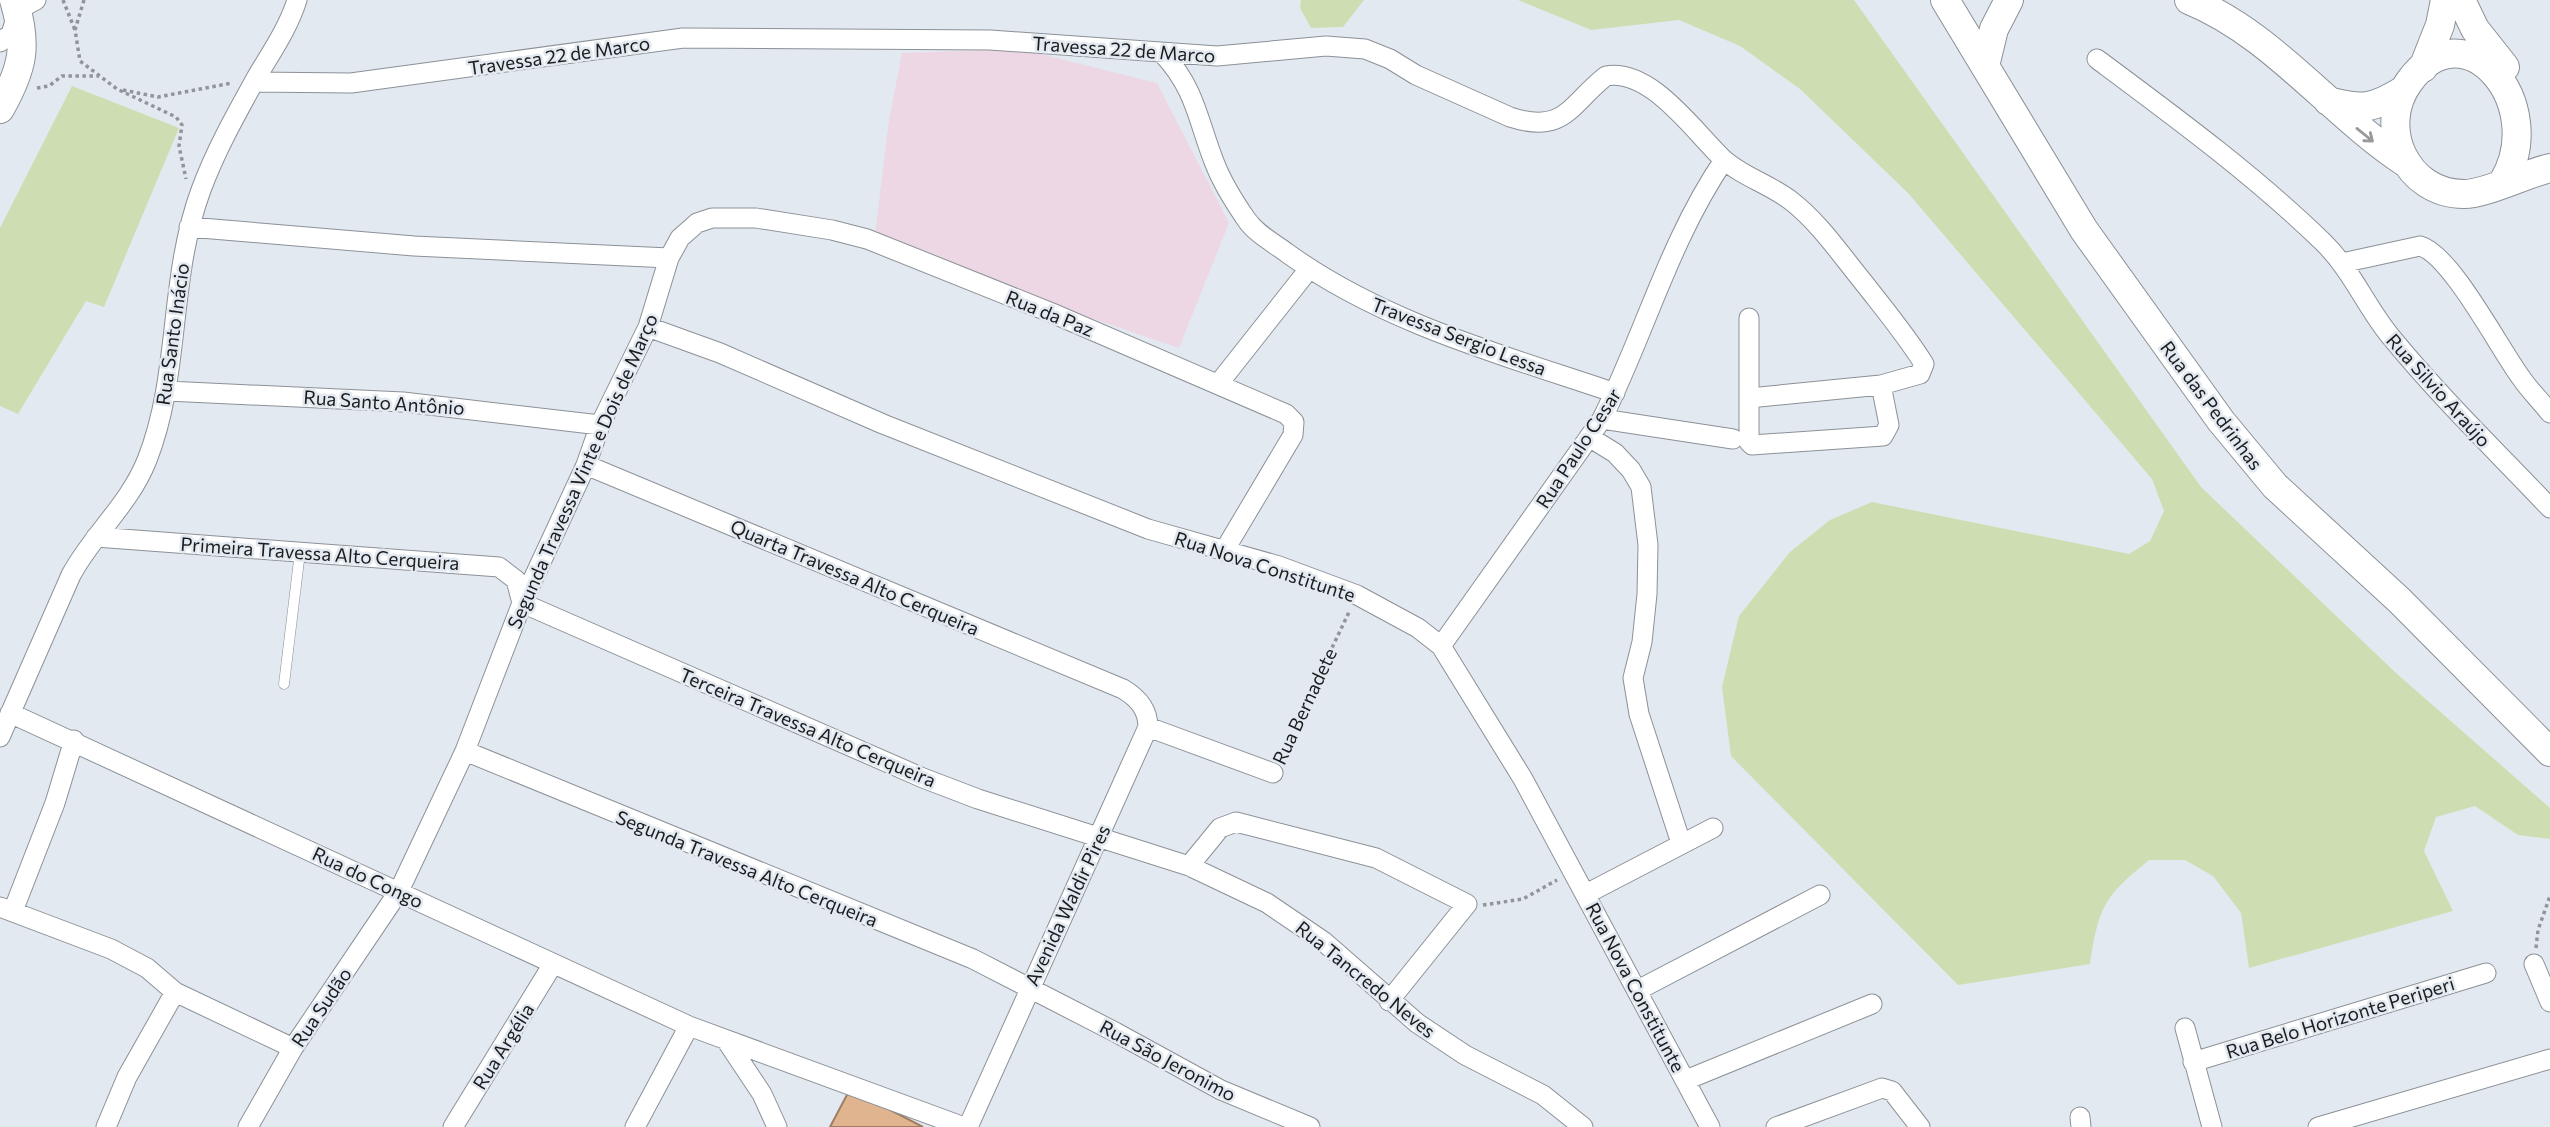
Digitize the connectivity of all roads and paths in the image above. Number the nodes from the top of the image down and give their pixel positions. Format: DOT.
graph roads {
  1 [pos="63,0"];
  2 [pos="84,0"];
  3 [pos="296,0"];
  4 [pos="2007,0"];
  5 [pos="2189,0"];
  6 [pos="2445,0"];
  7 [pos="2461,0"];
  8 [pos="19,2"];
  9 [pos="1949,6"];
  10 [pos="75,30"];
  11 [pos="0,42"];
  12 [pos="1163,54"];
  13 [pos="2097,59"];
  14 [pos="1985,66"];
  15 [pos="2423,68"];
  16 [pos="2506,69"];
  17 [pos="101,76"];
  18 [pos="7,82"];
  19 [pos="254,82"];
  20 [pos="117,89"];
  21 [pos="2402,91"];
  22 [pos="2328,101"];
  23 [pos="1724,160"];
  24 [pos="2406,163"];
  25 [pos="2550,167"];
  26 [pos="2503,181"];
  27 [pos="201,190"];
  28 [pos="189,227"];
  29 [pos="669,258"];
  30 [pos="2342,263"];
  31 [pos="1309,269"];
  32 [pos="1749,317"];
  33 [pos="648,327"];
  34 [pos="1219,383"];
  35 [pos="1881,385"];
  36 [pos="167,391"];
  37 [pos="1615,393"];
  38 [pos="1749,398"];
  39 [pos="2550,413"];
  40 [pos="1601,419"];
  41 [pos="600,425"];
  42 [pos="1589,437"];
  43 [pos="1741,441"];
  44 [pos="586,465"];
  45 [pos="2550,508"];
  46 [pos="96,537"];
  47 [pos="1224,551"];
  48 [pos="300,552"];
  49 [pos="1357,594"];
  50 [pos="522,603"];
  51 [pos="1441,646"];
  52 [pos="284,684"];
  53 [pos="10,713"];
  54 [pos="1148,727"];
  55 [pos="0,737"];
  56 [pos="74,740"];
  57 [pos="465,751"];
  58 [pos="2550,752"];
  59 [pos="1273,773"];
  60 [pos="1713,828"];
  61 [pos="1098,839"];
  62 [pos="1681,843"];
  63 [pos="1189,866"];
  64 [pos="1574,872"];
  65 [pos="399,891"];
  66 [pos="1586,894"];
  67 [pos="1820,895"];
  68 [pos="2550,896"];
  69 [pos="1467,904"];
  70 [pos="7,909"];
  71 [pos="553,964"];
  72 [pos="2534,964"];
  73 [pos="2486,973"];
  74 [pos="1029,986"];
  75 [pos="1638,990"];
  76 [pos="175,992"];
  77 [pos="1389,1001"];
  78 [pos="2550,1002"];
  79 [pos="1871,1004"];
  80 [pos="689,1026"];
  81 [pos="2185,1028"];
  82 [pos="726,1040"];
  83 [pos="293,1048"];
  84 [pos="2550,1059"];
  85 [pos="2193,1062"];
  86 [pos="1686,1080"];
  87 [pos="1274,1121"];
  88 [pos="106,1127"];
  89 [pos="248,1127"];
  90 [pos="453,1127"];
  91 [pos="635,1127"];
  92 [pos="777,1127"];
  93 [pos="966,1127"];
  94 [pos="1310,1127"];
  95 [pos="1583,1127"];
  96 [pos="1710,1127"];
  97 [pos="1776,1127"];
  98 [pos="1920,1127"];
  99 [pos="2212,1127"];
  100 [pos="2318,1127"];
  1 -- 10 [label="path"];
  2 -- 10 [label="path"];
  3 -- 19 [label="street, Rua Santo Inácio"];
  4 -- 9 [label="main road"];
  4 -- 14 [label="main road"];
  5 -- 22 [label="main road"];
  6 -- 15 [label="main road"];
  7 -- 16 [label="main road"];
  8 -- 11 [label="street"];
  8 -- 18 [label="main road"];
  9 -- 14 [label="main road, Rua das Pedrinhas"];
  10 -- 17 [label="path"];
  12 -- 19 [label="street, Travessa 22 de Marco"];
  12 -- 23 [label="street, Travessa 22 de Marco"];
  12 -- 31 [label="street, Travessa Sergio Lessa"];
  13 -- 30 [label="street, Rua Silvio Araújo"];
  14 -- 58 [label="main road, Rua das Pedrinhas"];
  15 -- 16 [label="main road"];
  15 -- 21 [label="main road"];
  16 -- 26 [label="main road"];
  17 -- 18 [label="path"];
  17 -- 20 [label="path"];
  19 -- 20 [label="path"];
  19 -- 27 [label="street, Rua Santo Inácio"];
  20 -- 27 [label="path"];
  21 -- 22 [label="main road"];
  21 -- 24 [label="main road"];
  22 -- 24 [label="main road, one-way"];
  23 -- 35 [label="street, Travessa 22 de Marco"];
  23 -- 37 [label="street, Rua Paulo Cesar"];
  24 -- 26 [label="main road"];
  25 -- 26 [label="main road"];
  27 -- 28 [label="street, Rua Santo Inácio"];
  28 -- 29 [label="street"];
  28 -- 36 [label="street, Rua Santo Inácio"];
  29 -- 33 [label="street, Segunda Travessa Vinte e Dois de Março"];
  29 -- 34 [label="street, Rua da Paz"];
  30 -- 39 [label="street"];
  30 -- 45 [label="street, Rua Silvio Araújo"];
  31 -- 34 [label="street"];
  31 -- 37 [label="street, Travessa Sergio Lessa"];
  32 -- 38 [label="street"];
  33 -- 41 [label="street, Segunda Travessa Vinte e Dois de Março"];
  33 -- 47 [label="street, Rua Nova Constitunte"];
  34 -- 47 [label="street, Rua da Paz"];
  35 -- 38 [label="street"];
  35 -- 43 [label="street"];
  36 -- 41 [label="street, Rua Santo Antônio"];
  36 -- 46 [label="street, Rua Santo Inácio"];
  37 -- 40 [label="street, Rua Paulo Cesar"];
  38 -- 43 [label="street"];
  40 -- 42 [label="street, Rua Paulo Cesar"];
  40 -- 43 [label="street"];
  41 -- 44 [label="street, Segunda Travessa Vinte e Dois de Março"];
  42 -- 51 [label="street, Rua Paulo Cesar"];
  42 -- 62 [label="street"];
  44 -- 50 [label="street, Segunda Travessa Vinte e Dois de Março"];
  44 -- 54 [label="street, Quarta Travessa Alto Cerqueira"];
  46 -- 48 [label="street, Primeira Travessa Alto Cerqueira"];
  46 -- 53 [label="street, Rua Santo Inácio"];
  47 -- 49 [label="street, Rua Nova Constitunte"];
  48 -- 50 [label="street, Primeira Travessa Alto Cerqueira"];
  48 -- 52 [label="lane"];
  49 -- 51 [label="street, Rua Nova Constitunte"];
  49 -- 59 [label="path, Rua Bernadete"];
  50 -- 57 [label="street, Segunda Travessa Vinte e Dois de Março"];
  50 -- 61 [label="street, Terceira Travessa Alto Cerqueira"];
  51 -- 64 [label="street, Rua Nova Constitunte"];
  53 -- 55 [label="street, Rua Santo Inácio"];
  53 -- 56 [label="street, Rua do Congo"];
  54 -- 59 [label="street, Rua Bernadete"];
  54 -- 61 [label="street, Avenida Waldir Pires"];
  56 -- 65 [label="street, Rua do Congo"];
  56 -- 70 [label="street"];
  57 -- 65 [label="street, Segunda Travessa Vinte e Dois de Março"];
  57 -- 74 [label="street, Segunda Travessa Alto Cerqueira"];
  60 -- 62 [label="street"];
  61 -- 63 [label="street, Rua Tancredo Neves"];
  61 -- 74 [label="street, Avenida Waldir Pires"];
  62 -- 66 [label="street"];
  63 -- 69 [label="street"];
  63 -- 77 [label="street, Rua Tancredo Neves"];
  64 -- 66 [label="street, Rua Nova Constitunte"];
  64 -- 69 [label="path"];
  65 -- 71 [label="street, Rua do Congo"];
  65 -- 83 [label="street, Rua Sudão"];
  66 -- 75 [label="street, Rua Nova Constitunte"];
  67 -- 75 [label="street"];
  68 -- 72 [label="path"];
  69 -- 77 [label="street"];
  70 -- 76 [label="street"];
  71 -- 80 [label="street, Rua do Congo"];
  71 -- 90 [label="street, Rua Argélia"];
  72 -- 78 [label="street"];
  73 -- 85 [label="street, Rua Belo Horizonte Periperi"];
  74 -- 87 [label="street, Rua São Jeronimo"];
  74 -- 93 [label="street, Avenida Waldir Pires"];
  75 -- 86 [label="street, Rua Nova Constitunte"];
  76 -- 83 [label="street"];
  76 -- 88 [label="street"];
  77 -- 95 [label="street, Rua Tancredo Neves"];
  79 -- 86 [label="street"];
  80 -- 82 [label="street, Rua do Congo"];
  80 -- 91 [label="street"];
  81 -- 85 [label="street"];
  82 -- 92 [label="street"];
  82 -- 93 [label="street, Rua do Congo"];
  83 -- 89 [label="street, Rua Sudão"];
  84 -- 100 [label="street"];
  85 -- 99 [label="street"];
  86 -- 96 [label="street, Rua Nova Constitunte"];
  87 -- 94 [label="street, Rua São Jeronimo"];
  97 -- 98 [label="street"];
}
